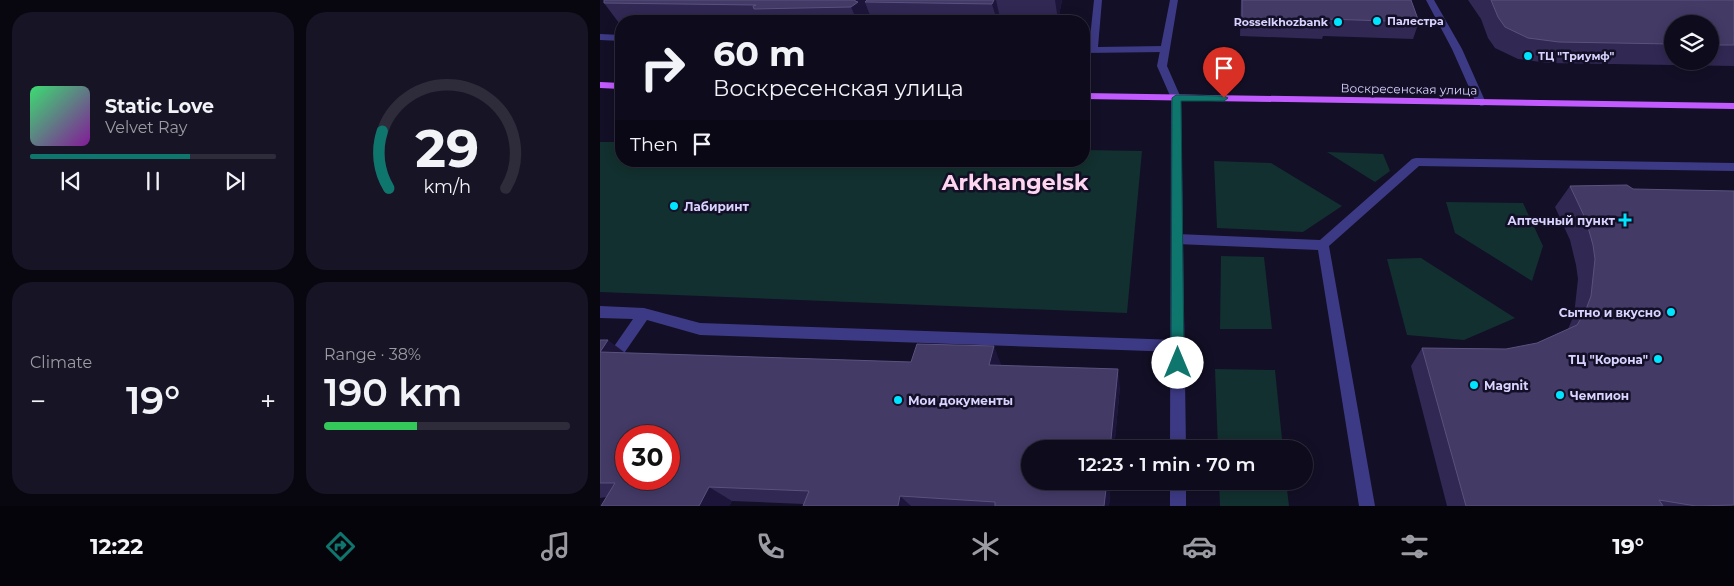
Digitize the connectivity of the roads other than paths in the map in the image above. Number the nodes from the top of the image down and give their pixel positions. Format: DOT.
graph roads {
  1 [pos="1098,0"];
  2 [pos="1174,0"];
  3 [pos="1430,0"];
  4 [pos="600,37"];
  5 [pos="615,38"];
  6 [pos="1090,40"];
  7 [pos="1164,49"];
  8 [pos="1090,50"];
  9 [pos="600,85"];
  10 [pos="615,86"];
  11 [pos="1090,96"];
  12 [pos="1176,98"];
  13 [pos="1481,103"];
  14 [pos="1734,106"];
  15 [pos="1734,167"];
  16 [pos="1177,239"];
  17 [pos="1323,245"];
  18 [pos="600,312"];
  19 [pos="644,314"];
  20 [pos="1177,346"];
  21 [pos="614,358"];
  22 [pos="1178,440"];
  23 [pos="1178,490"];
  24 [pos="1178,506"];
  25 [pos="1367,506"];
  1 -- 6 [label="street"];
  2 -- 7 [label="street"];
  3 -- 13 [label="street"];
  4 -- 5 [label="street"];
  7 -- 8 [label="street"];
  7 -- 12 [label="street"];
  9 -- 10 [label="main road"];
  11 -- 12 [label="main road, Воскресенская улица"];
  12 -- 13 [label="main road, Воскресенская улица"];
  12 -- 16 [label="street"];
  13 -- 14 [label="main road, Воскресенская улица"];
  15 -- 17 [label="street"];
  16 -- 17 [label="street"];
  16 -- 20 [label="street"];
  17 -- 25 [label="street"];
  18 -- 19 [label="street"];
  19 -- 20 [label="street"];
  19 -- 21 [label="street"];
  20 -- 22 [label="street"];
  23 -- 24 [label="street"];
}
